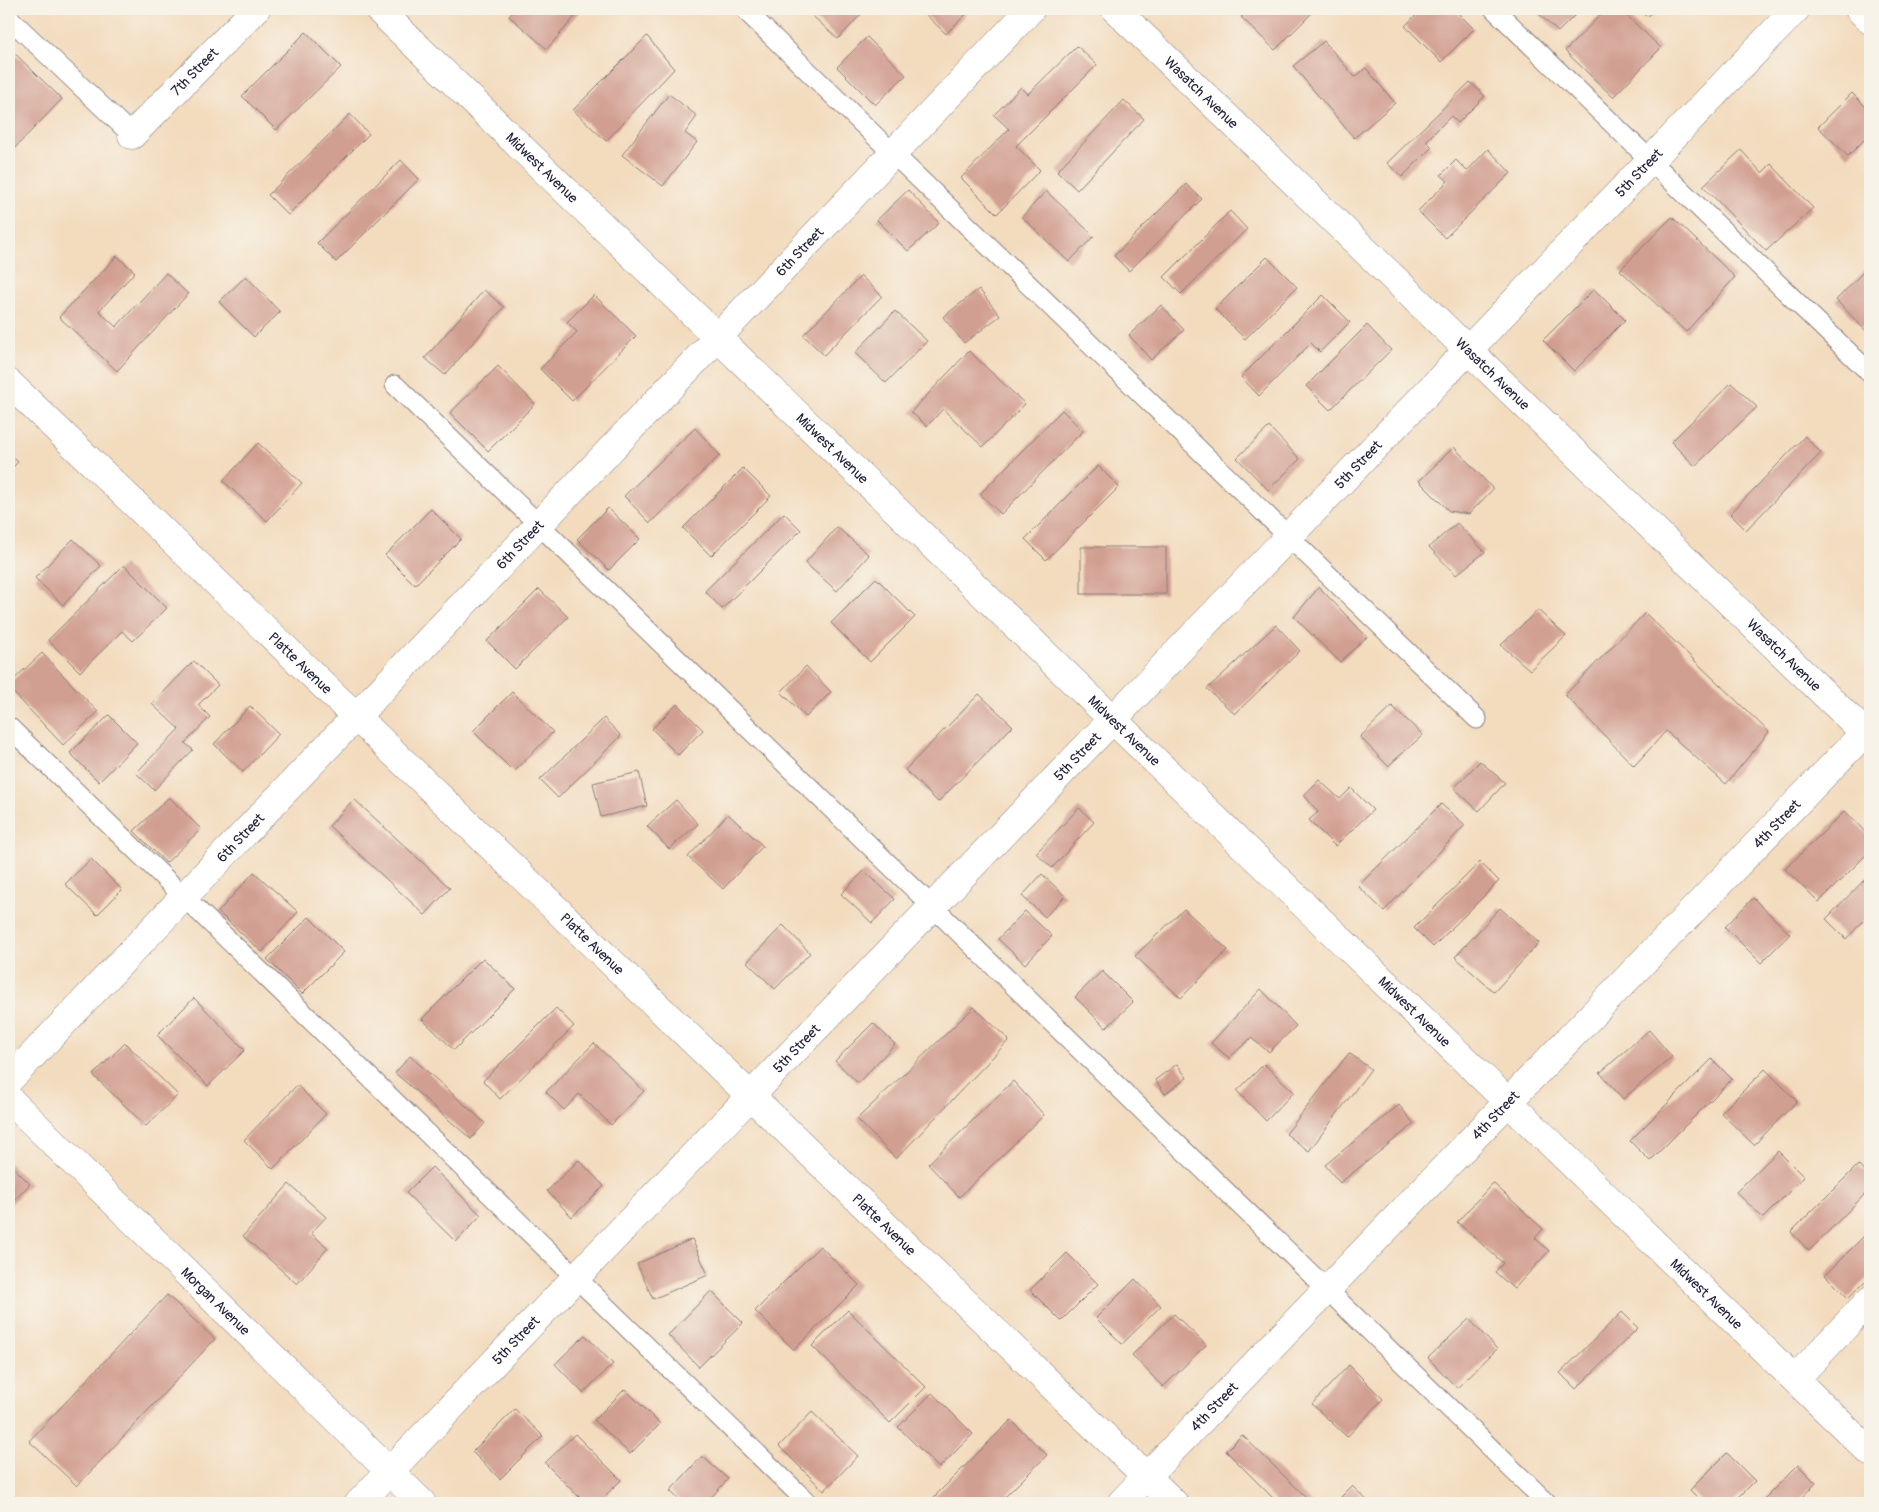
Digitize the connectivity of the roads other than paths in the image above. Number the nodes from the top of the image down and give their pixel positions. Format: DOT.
graph roads {
  1 [pos="256,9"];
  2 [pos="378,9"];
  3 [pos="1031,9"];
  4 [pos="1116,9"];
  5 [pos="1494,9"];
  6 [pos="1796,9"];
  7 [pos="1859,9"];
  8 [pos="748,13"];
  9 [pos="9,18"];
  10 [pos="1870,20"];
  11 [pos="132,135"];
  12 [pos="892,154"];
  13 [pos="1650,160"];
  14 [pos="717,337"];
  15 [pos="1469,350"];
  16 [pos="1870,373"];
  17 [pos="9,383"];
  18 [pos="395,384"];
  19 [pos="538,524"];
  20 [pos="1289,536"];
  21 [pos="356,716"];
  22 [pos="1477,718"];
  23 [pos="1113,720"];
  24 [pos="9,727"];
  25 [pos="1868,732"];
  26 [pos="183,897"];
  27 [pos="932,907"];
  28 [pos="9,1080"];
  29 [pos="750,1096"];
  30 [pos="9,1099"];
  31 [pos="1508,1102"];
  32 [pos="576,1278"];
  33 [pos="1327,1290"];
  34 [pos="1870,1300"];
  35 [pos="1795,1379"];
  36 [pos="1870,1452"];
  37 [pos="390,1472"];
  38 [pos="1146,1476"];
  39 [pos="359,1503"];
  40 [pos="422,1503"];
  41 [pos="808,1503"];
  42 [pos="1121,1503"];
  43 [pos="1174,1503"];
  44 [pos="1547,1503"];
  1 -- 11 [label="street, 7th Street"];
  2 -- 14 [label="street, Midwest Avenue"];
  3 -- 12 [label="street, 6th Street"];
  4 -- 15 [label="street, Wasatch Avenue"];
  5 -- 13 [label="lane"];
  6 -- 13 [label="street, 5th Street"];
  7 -- 10 [label="street"];
  8 -- 12 [label="lane"];
  9 -- 11 [label="lane"];
  12 -- 14 [label="street, 6th Street"];
  12 -- 20 [label="lane"];
  13 -- 15 [label="street, 5th Street"];
  13 -- 16 [label="lane"];
  14 -- 19 [label="street, 6th Street"];
  14 -- 23 [label="street, Midwest Avenue"];
  15 -- 20 [label="street, 5th Street"];
  15 -- 25 [label="street, Wasatch Avenue"];
  17 -- 21 [label="street, Platte Avenue"];
  18 -- 19 [label="lane"];
  19 -- 21 [label="street, 6th Street"];
  19 -- 27 [label="lane"];
  20 -- 22 [label="lane"];
  20 -- 23 [label="street, 5th Street"];
  21 -- 26 [label="street, 6th Street"];
  21 -- 29 [label="street, Platte Avenue"];
  23 -- 27 [label="street, 5th Street"];
  23 -- 31 [label="street, Midwest Avenue"];
  24 -- 26 [label="lane"];
  25 -- 31 [label="street, 4th Street"];
  26 -- 28 [label="street, 6th Street"];
  26 -- 32 [label="lane"];
  27 -- 29 [label="street, 5th Street"];
  27 -- 33 [label="lane"];
  29 -- 32 [label="street, 5th Street"];
  29 -- 38 [label="street, Platte Avenue"];
  30 -- 37 [label="street, Morgan Avenue"];
  31 -- 33 [label="street, 4th Street"];
  31 -- 35 [label="street, Midwest Avenue"];
  32 -- 37 [label="street, 5th Street"];
  32 -- 41 [label="lane"];
  33 -- 38 [label="street, 4th Street"];
  33 -- 44 [label="lane"];
  34 -- 35 [label="street"];
  35 -- 36 [label="street, Midwest Avenue"];
  37 -- 39 [label="street, 5th Street"];
  37 -- 40 [label="street, Morgan Avenue"];
  38 -- 42 [label="street, 4th Street"];
  38 -- 43 [label="street, Platte Avenue"];
}
